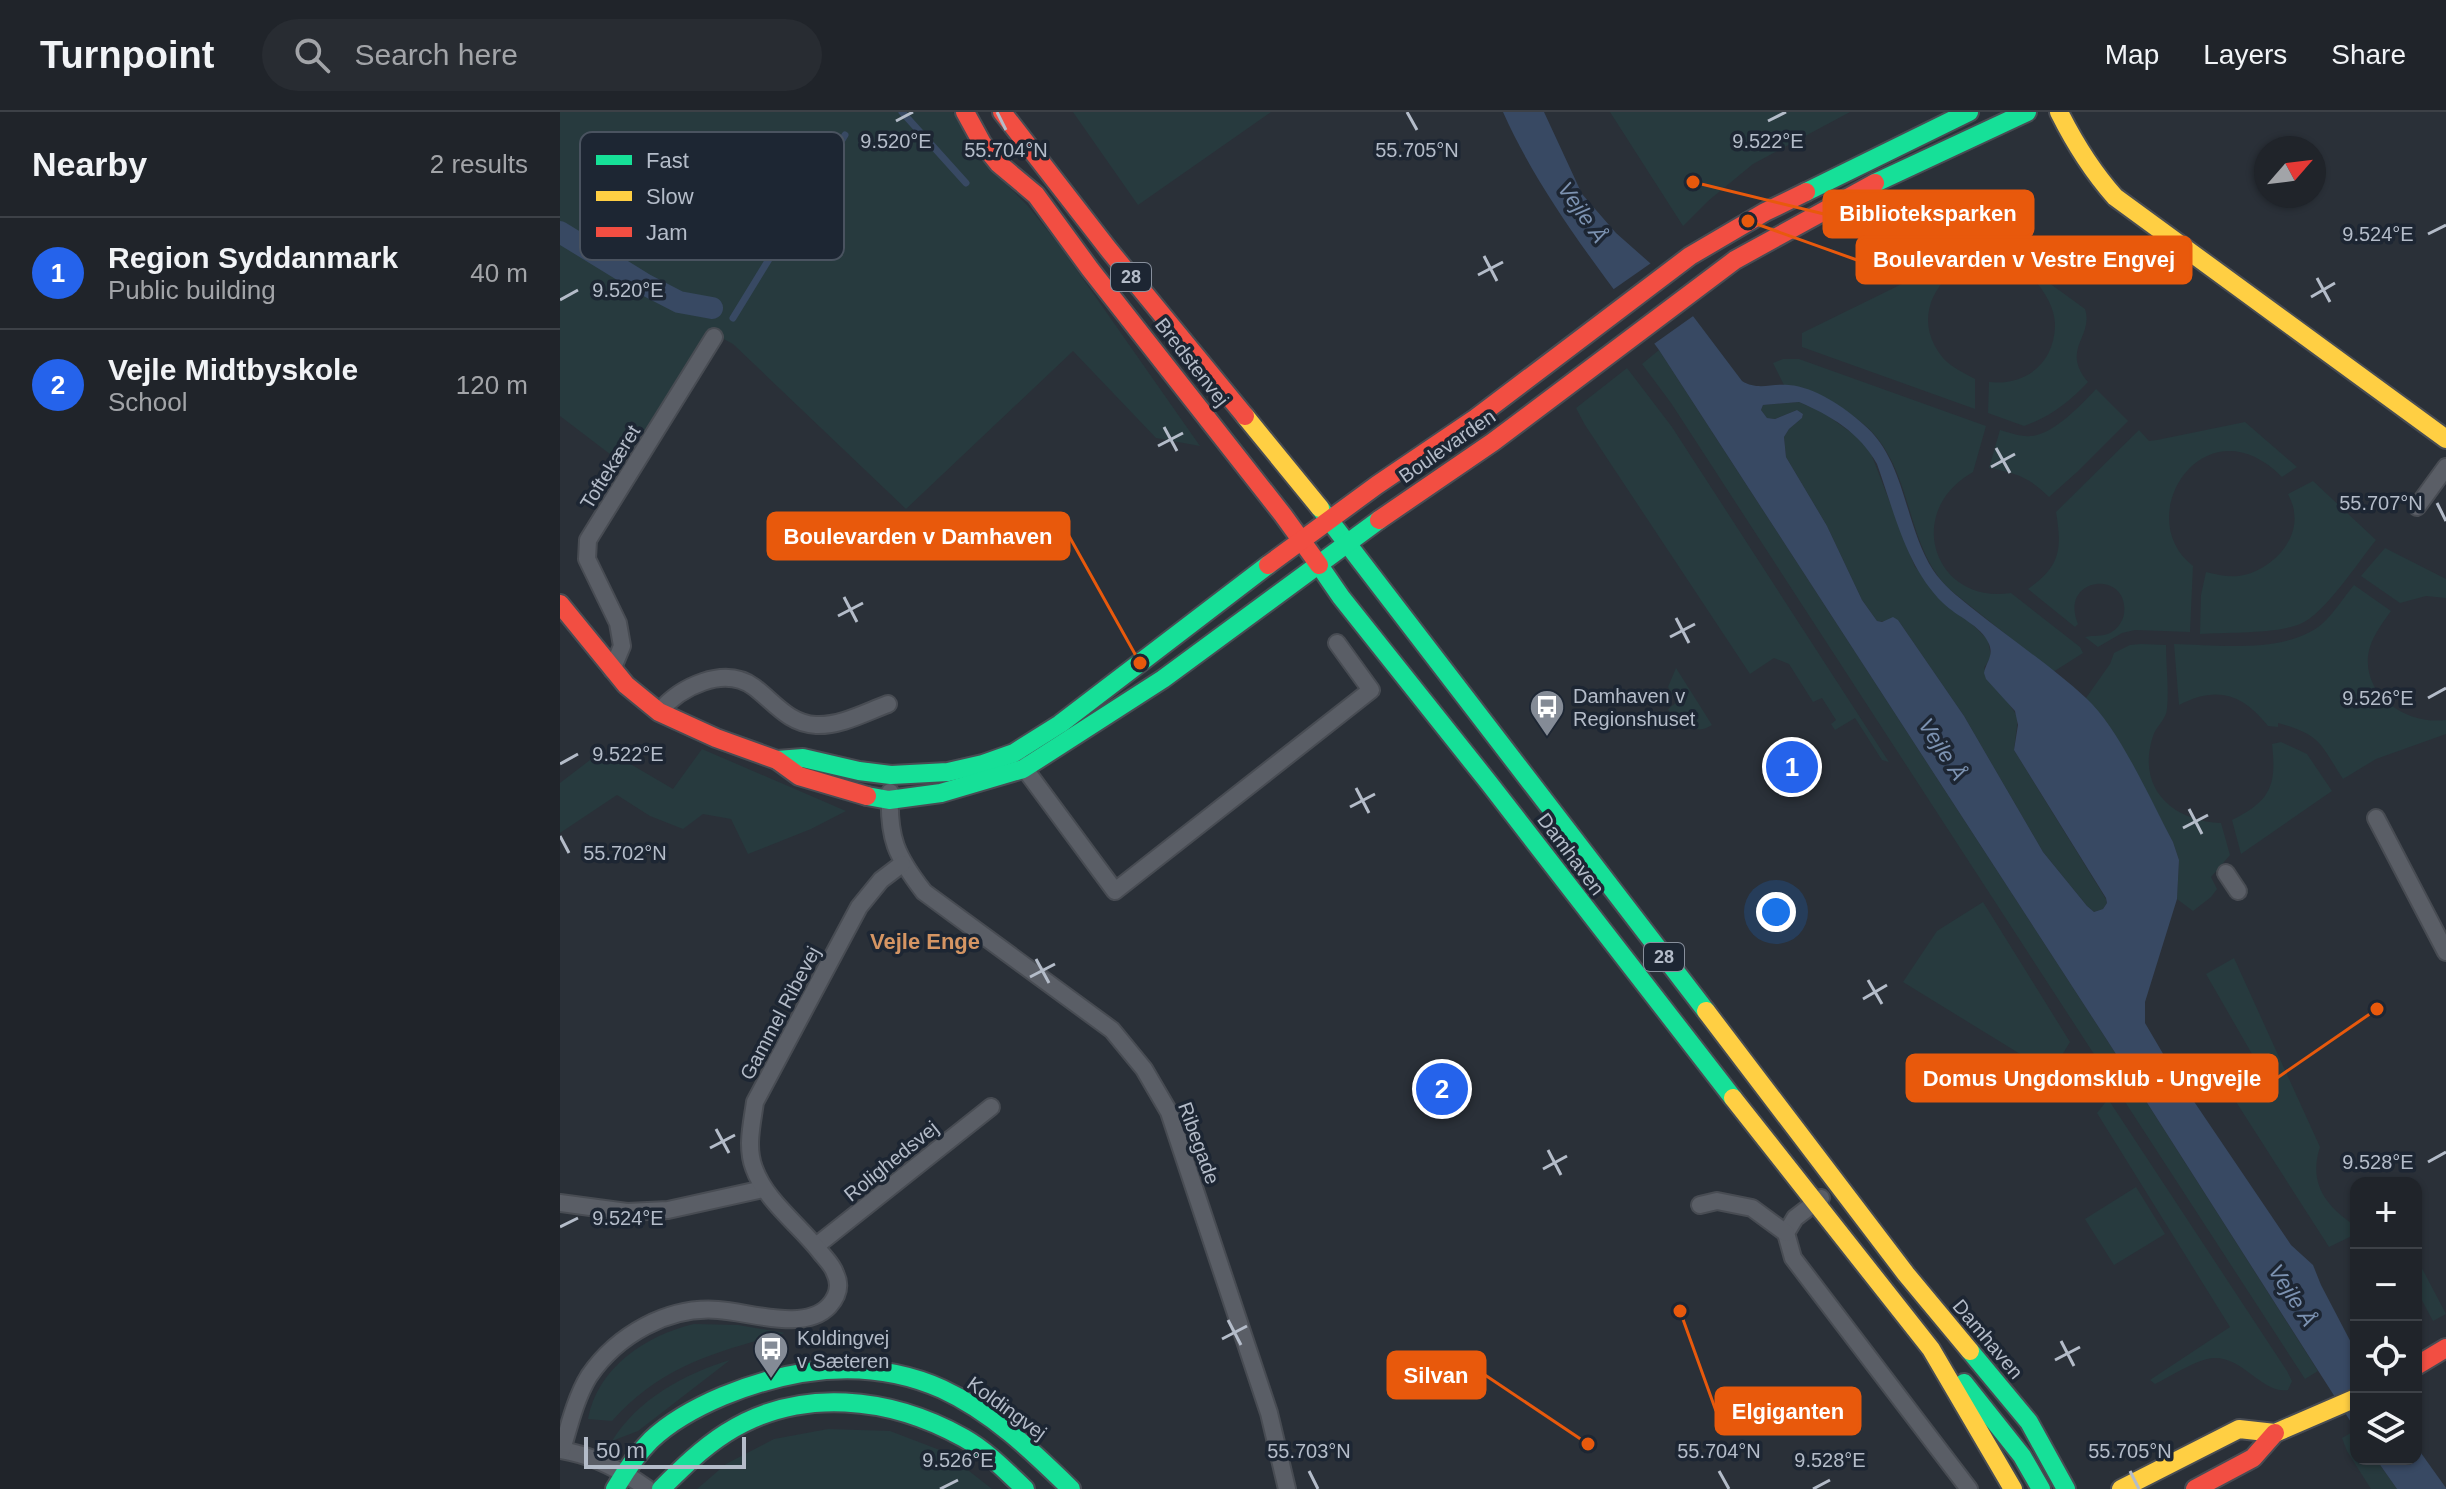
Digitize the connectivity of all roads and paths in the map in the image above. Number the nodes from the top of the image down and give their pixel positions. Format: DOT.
graph roads {
  1 [pos="965,112"];
  2 [pos="1002,112"];
  3 [pos="1969,112"];
  4 [pos="2027,112"];
  5 [pos="2059,112"];
  6 [pos="714,337"];
  7 [pos="2446,439"];
  8 [pos="2446,467"];
  9 [pos="2417,507"];
  10 [pos="1324,514"];
  11 [pos="1298,536"];
  12 [pos="1348,543"];
  13 [pos="1319,565"];
  14 [pos="560,604"];
  15 [pos="1337,643"];
  16 [pos="612,670"];
  17 [pos="888,704"];
  18 [pos="659,712"];
  19 [pos="777,760"];
  20 [pos="1018,761"];
  21 [pos="891,775"];
  22 [pos="889,800"];
  23 [pos="2376,818"];
  24 [pos="902,864"];
  25 [pos="2226,873"];
  26 [pos="2238,891"];
  27 [pos="2446,952"];
  28 [pos="991,1107"];
  29 [pos="1837,1185"];
  30 [pos="763,1189"];
  31 [pos="560,1203"];
  32 [pos="1815,1203"];
  33 [pos="1700,1205"];
  34 [pos="1786,1233"];
  35 [pos="816,1246"];
  36 [pos="2446,1348"];
  37 [pos="1931,1349"];
  38 [pos="2422,1362"];
  39 [pos="2350,1401"];
  40 [pos="2275,1433"];
  41 [pos="561,1450"];
  42 [pos="620,1481"];
  43 [pos="648,1489"];
  44 [pos="661,1489"];
  45 [pos="1025,1489"];
  46 [pos="1071,1489"];
  47 [pos="1287,1489"];
  48 [pos="1969,1489"];
  49 [pos="2013,1489"];
  50 [pos="2041,1489"];
  51 [pos="2066,1489"];
  52 [pos="2121,1489"];
  53 [pos="2195,1489"];
  1 -- 11 [label="main road, Bredstenvej / 28"];
  2 -- 10 [label="main road, Bredstenvej / 28"];
  3 -- 10 [label="main road, Boulevarden"];
  4 -- 12 [label="main road, Boulevarden"];
  5 -- 7 [label="main road"];
  6 -- 16 [label="street, Toftekæret"];
  8 -- 9 [label="street"];
  10 -- 11 [label="main road, Boulevarden"];
  10 -- 12 [label="main road, Damhaven / 28"];
  11 -- 13 [label="main road, Damhaven / 28"];
  11 -- 20 [label="main road, Boulevarden"];
  12 -- 13 [label="main road, Boulevarden"];
  12 -- 29 [label="main road, Damhaven / 28"];
  13 -- 20 [label="main road, Boulevarden"];
  13 -- 32 [label="main road, Damhaven / 28"];
  14 -- 16 [label="main road"];
  15 -- 20 [label="street"];
  16 -- 18 [label="main road"];
  17 -- 18 [label="street"];
  18 -- 19 [label="main road"];
  19 -- 21 [label="main road, Boulevarden"];
  19 -- 22 [label="main road, Boulevarden"];
  20 -- 21 [label="main road, Boulevarden"];
  20 -- 22 [label="main road, Boulevarden"];
  21 -- 22 [label="street, Ribegade"];
  22 -- 24 [label="street, Ribegade"];
  23 -- 27 [label="street"];
  24 -- 30 [label="street, Gammel Ribevej"];
  24 -- 47 [label="street, Ribegade"];
  25 -- 26 [label="street"];
  28 -- 35 [label="street, Rolighedsvej"];
  29 -- 32 [label="street"];
  29 -- 51 [label="main road, Damhaven / 28"];
  30 -- 31 [label="street"];
  30 -- 35 [label="street, Gammel Ribevej"];
  32 -- 34 [label="street"];
  32 -- 37 [label="main road, Damhaven / 28"];
  33 -- 34 [label="street"];
  34 -- 48 [label="street"];
  35 -- 41 [label="street, Gammel Ribevej"];
  36 -- 38 [label="main road"];
  37 -- 49 [label="main road, Damhaven / 28"];
  37 -- 50 [label="main road"];
  39 -- 40 [label="main road"];
  40 -- 52 [label="main road"];
  40 -- 53 [label="main road"];
  41 -- 42 [label="street"];
  42 -- 43 [label="street"];
  42 -- 46 [label="main road, Koldingvej"];
  44 -- 45 [label="main road"];
}
